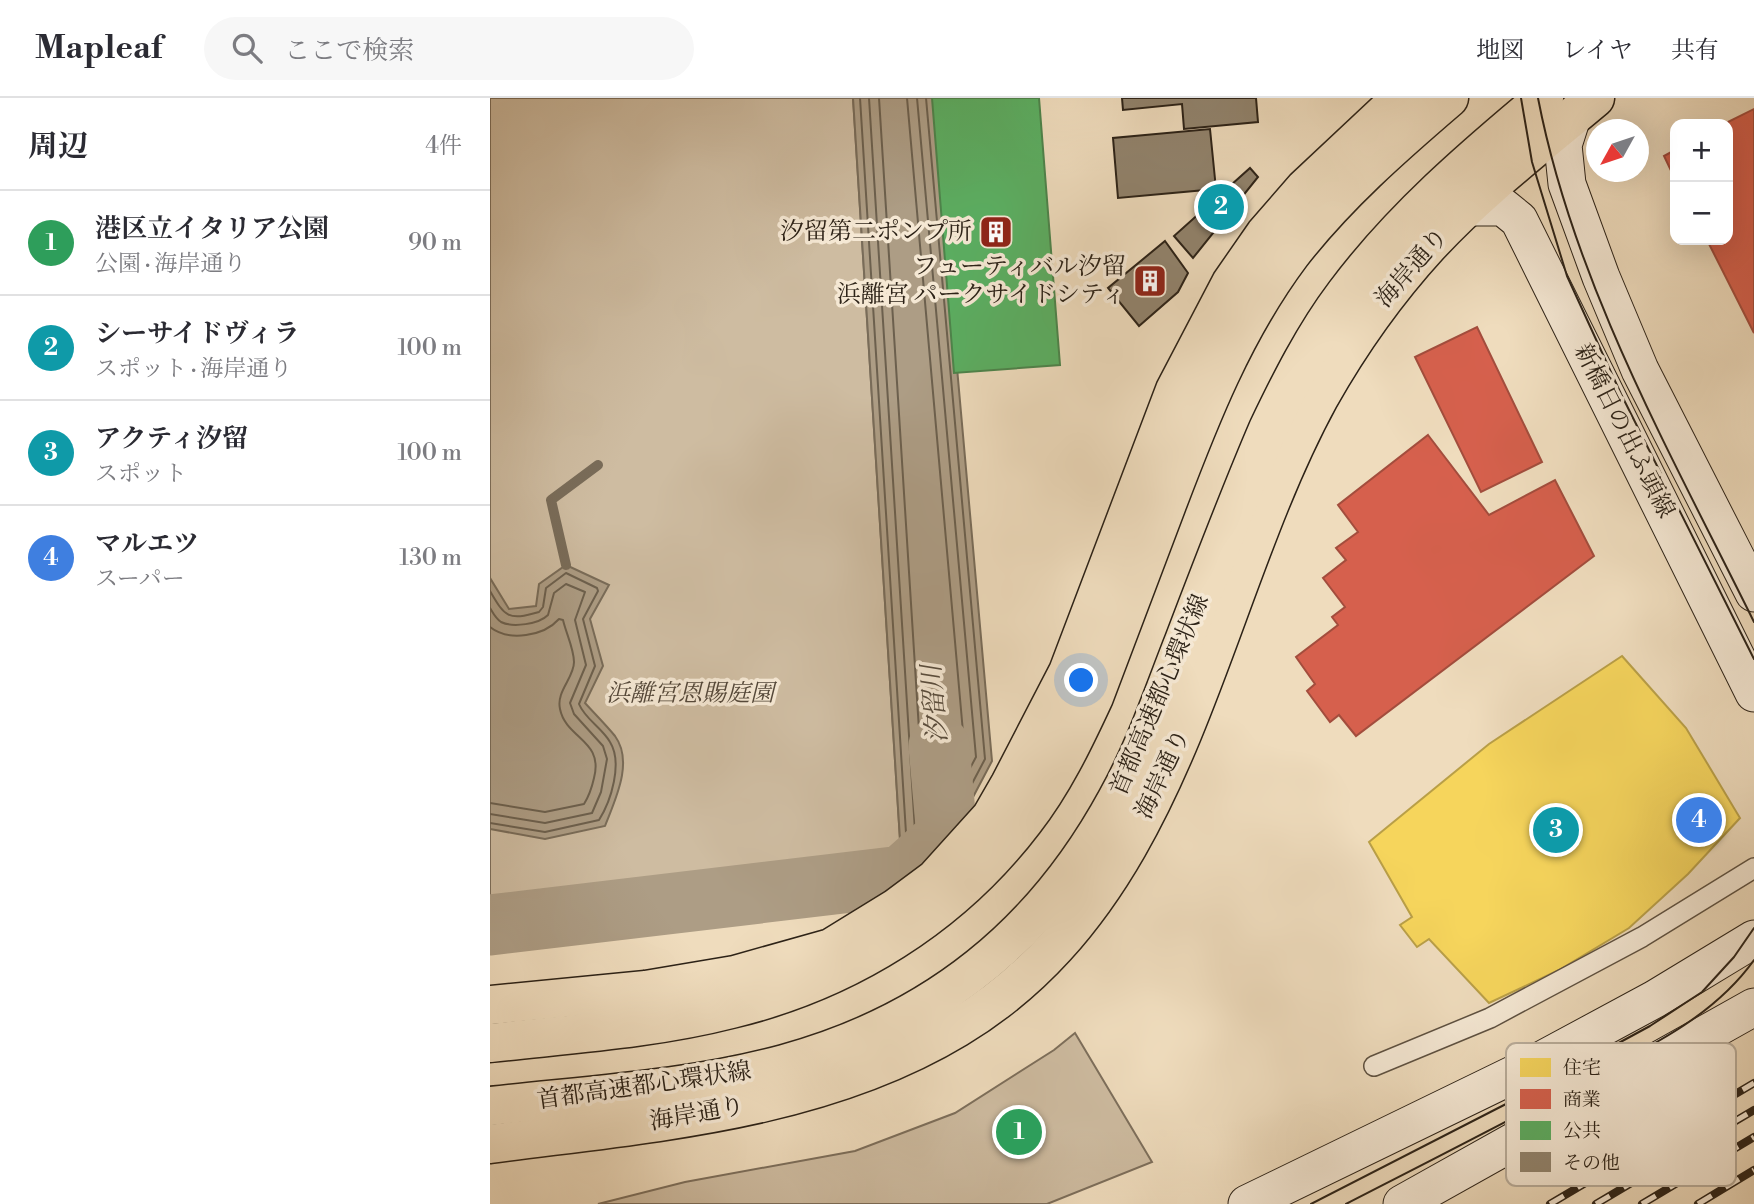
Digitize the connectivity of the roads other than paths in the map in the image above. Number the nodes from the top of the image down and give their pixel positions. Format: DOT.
graph roads {
  1 [pos="1401,98"];
  2 [pos="1449,98"];
  3 [pos="1570,104"];
  4 [pos="1467,207"];
  5 [pos="1754,593"];
  6 [pos="1754,693"];
  7 [pos="1754,868"];
  8 [pos="1754,939"];
  9 [pos="490,1005"];
  10 [pos="1754,1007"];
  11 [pos="490,1043"];
  12 [pos="1573,1043"];
  13 [pos="1690,1043"];
  14 [pos="1374,1066"];
  15 [pos="1506,1078"];
  16 [pos="490,1107"];
  17 [pos="490,1144"];
  18 [pos="1506,1146"];
  19 [pos="1247,1204"];
  20 [pos="1402,1204"];
  1 -- 9 [label="main road"];
  2 -- 11 [label="main road"];
  3 -- 4 [label="main road, 海岸通り"];
  3 -- 5 [label="main road, 新橋日の出ふ頭線"];
  3 -- 16 [label="main road, 首都高速都心環状線"];
  4 -- 6 [label="main road, 新橋日の出ふ頭線"];
  4 -- 17 [label="main road, 海岸通り"];
  7 -- 14 [label="street"];
  8 -- 12 [label="main road"];
  10 -- 13 [label="main road"];
  15 -- 19 [label="main road"];
  18 -- 20 [label="main road"];
}
